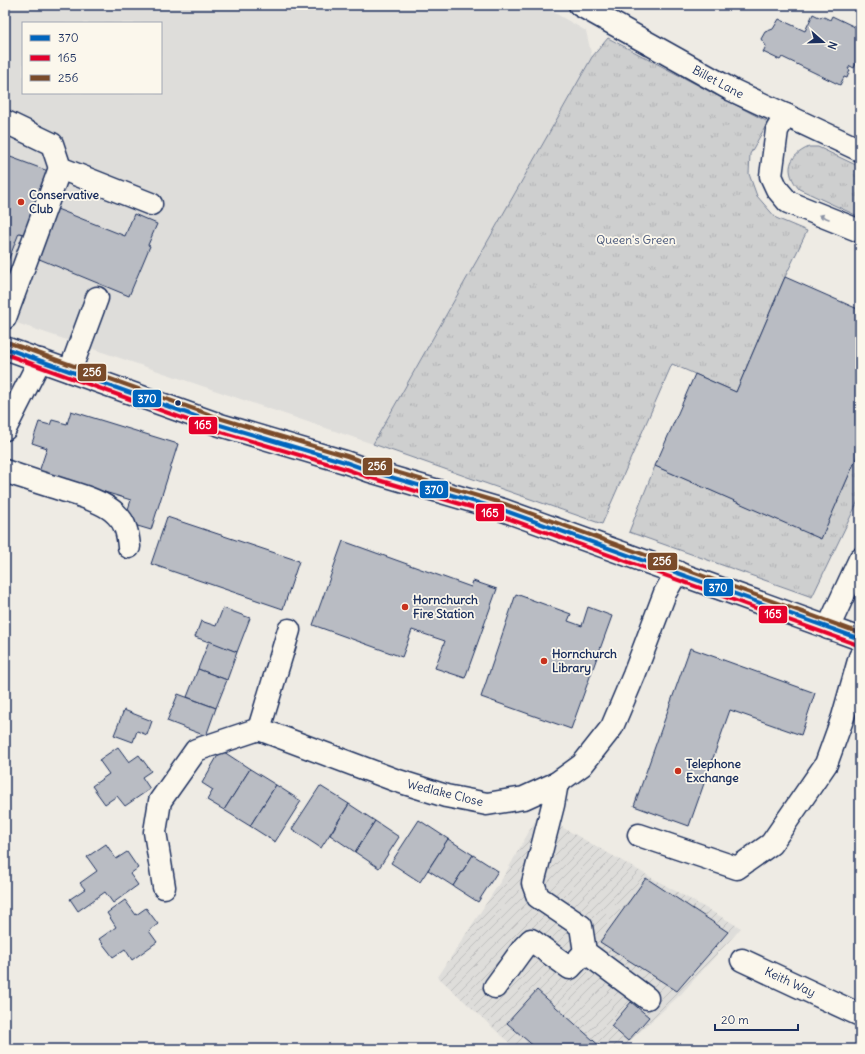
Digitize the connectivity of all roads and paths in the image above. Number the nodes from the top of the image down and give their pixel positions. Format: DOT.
graph roads {
  1 [pos="580,5"];
  2 [pos="786,116"];
  3 [pos="6,122"];
  4 [pos="860,150"];
  5 [pos="60,168"];
  6 [pos="151,204"];
  7 [pos="860,231"];
  8 [pos="97,298"];
  9 [pos="5,318"];
  10 [pos="5,348"];
  11 [pos="40,360"];
  12 [pos="70,371"];
  13 [pos="5,429"];
  14 [pos="5,471"];
  15 [pos="129,547"];
  16 [pos="860,559"];
  17 [pos="677,572"];
  18 [pos="828,628"];
  19 [pos="289,630"];
  20 [pos="860,639"];
  21 [pos="860,657"];
  22 [pos="259,729"];
  23 [pos="556,783"];
  24 [pos="639,835"];
  25 [pos="164,887"];
  26 [pos="585,952"];
  27 [pos="742,960"];
  28 [pos="495,986"];
  29 [pos="647,998"];
  30 [pos="860,1015"];
  1 -- 2 [label="street, Billet Lane"];
  2 -- 4 [label="street, Billet Lane"];
  7 -- 2 [label="street, one-way"];
  3 -- 5 [label="street"];
  5 -- 6 [label="street"];
  5 -- 9 [label="street"];
  8 -- 12 [label="street"];
  10 -- 11 [label="street"];
  11 -- 12 [label="street"];
  11 -- 13 [label="street"];
  12 -- 17 [label="street"];
  14 -- 15 [label="street"];
  16 -- 18 [label="street"];
  17 -- 18 [label="street"];
  17 -- 23 [label="street, Wedlake Close"];
  18 -- 20 [label="street"];
  19 -- 22 [label="street"];
  21 -- 24 [label="street"];
  22 -- 23 [label="street, Wedlake Close"];
  22 -- 25 [label="street"];
  23 -- 26 [label="street"];
  26 -- 28 [label="street"];
  26 -- 29 [label="street"];
  27 -- 30 [label="street, Keith Way"];
}
